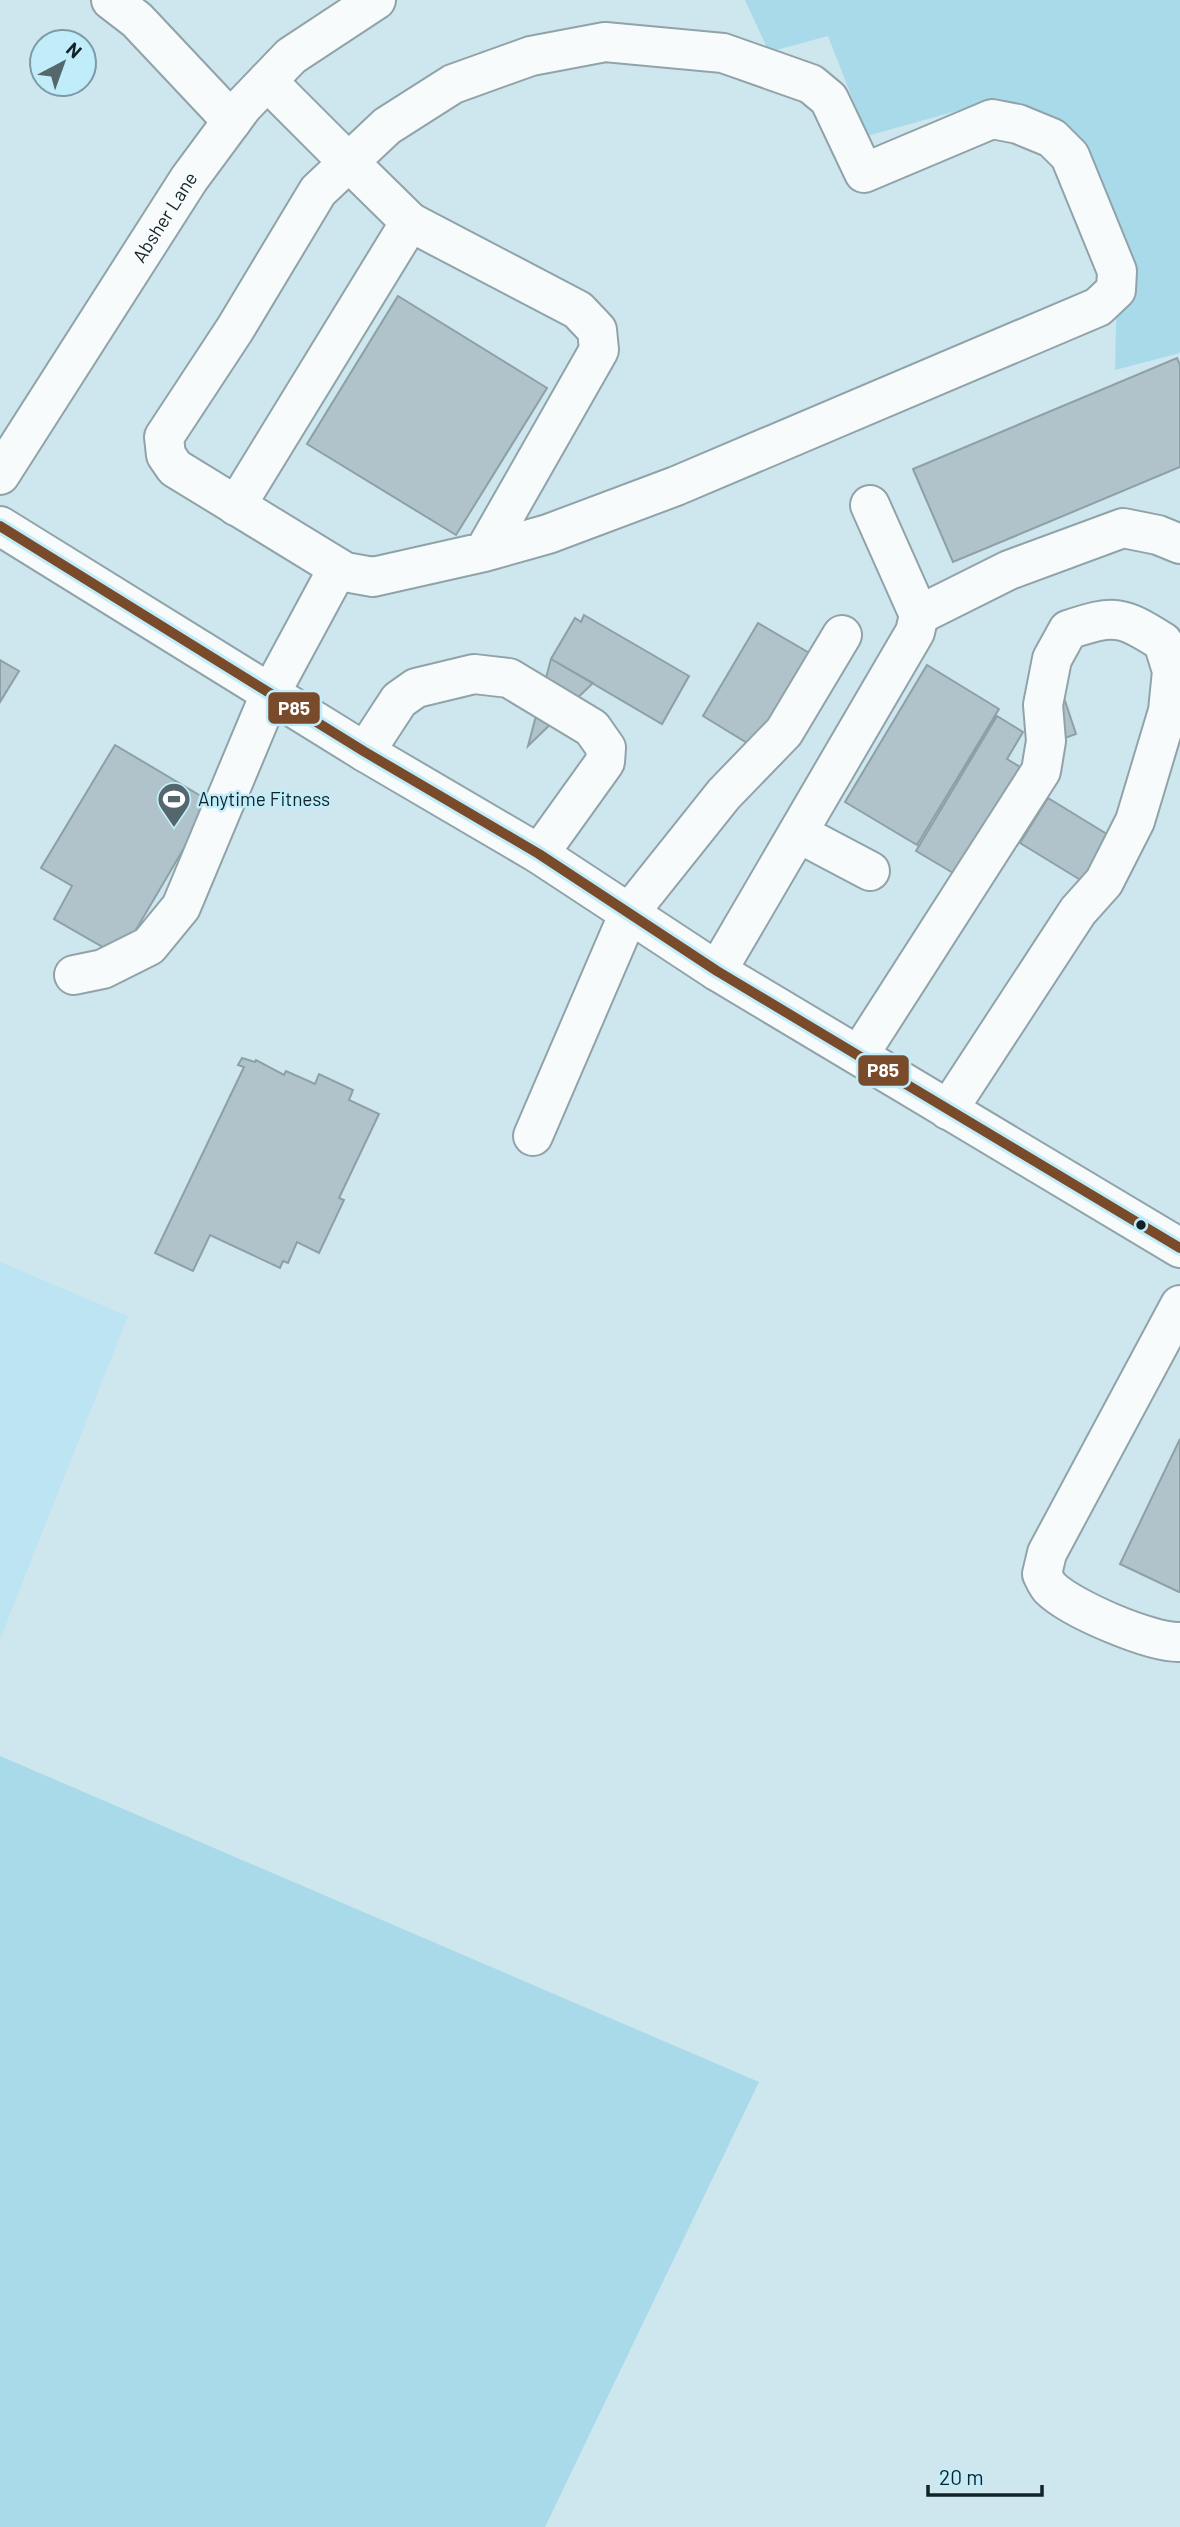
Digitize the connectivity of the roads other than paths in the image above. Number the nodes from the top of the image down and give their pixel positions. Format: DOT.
graph roads {
  1 [pos="111,0"];
  2 [pos="376,0"];
  3 [pos="267,81"];
  4 [pos="232,121"];
  5 [pos="349,163"];
  6 [pos="411,222"];
  7 [pos="0,475"];
  8 [pos="870,505"];
  9 [pos="236,506"];
  10 [pos="0,526"];
  11 [pos="1180,544"];
  12 [pos="484,552"];
  13 [pos="338,568"];
  14 [pos="919,615"];
  15 [pos="842,635"];
  16 [pos="270,694"];
  17 [pos="365,752"];
  18 [pos="798,833"];
  19 [pos="540,854"];
  20 [pos="870,872"];
  21 [pos="629,913"];
  22 [pos="717,971"];
  23 [pos="74,975"];
  24 [pos="859,1055"];
  25 [pos="948,1110"];
  26 [pos="533,1136"];
  27 [pos="1180,1248"];
  28 [pos="1180,1305"];
  29 [pos="1166,1360"];
  30 [pos="1180,1642"];
  1 -- 4 [label="main road"];
  2 -- 3 [label="main road, Absher Lane"];
  3 -- 4 [label="main road, Absher Lane"];
  3 -- 5 [label="main road"];
  4 -- 7 [label="main road, Absher Lane"];
  5 -- 6 [label="main road"];
  5 -- 9 [label="main road"];
  5 -- 12 [label="main road"];
  6 -- 9 [label="main road"];
  6 -- 12 [label="main road"];
  8 -- 14 [label="main road"];
  9 -- 13 [label="main road"];
  10 -- 16 [label="main road"];
  11 -- 14 [label="main road"];
  12 -- 13 [label="main road"];
  13 -- 16 [label="main road"];
  14 -- 18 [label="main road"];
  15 -- 21 [label="main road"];
  16 -- 17 [label="main road"];
  16 -- 23 [label="main road"];
  17 -- 19 [label="main road"];
  17 -- 19 [label="main road"];
  18 -- 20 [label="main road"];
  18 -- 22 [label="main road"];
  19 -- 21 [label="main road"];
  21 -- 22 [label="main road"];
  21 -- 26 [label="main road"];
  22 -- 24 [label="main road"];
  24 -- 25 [label="main road"];
  24 -- 25 [label="main road"];
  25 -- 27 [label="main road"];
  28 -- 29 [label="main road"];
  29 -- 30 [label="main road"];
}
